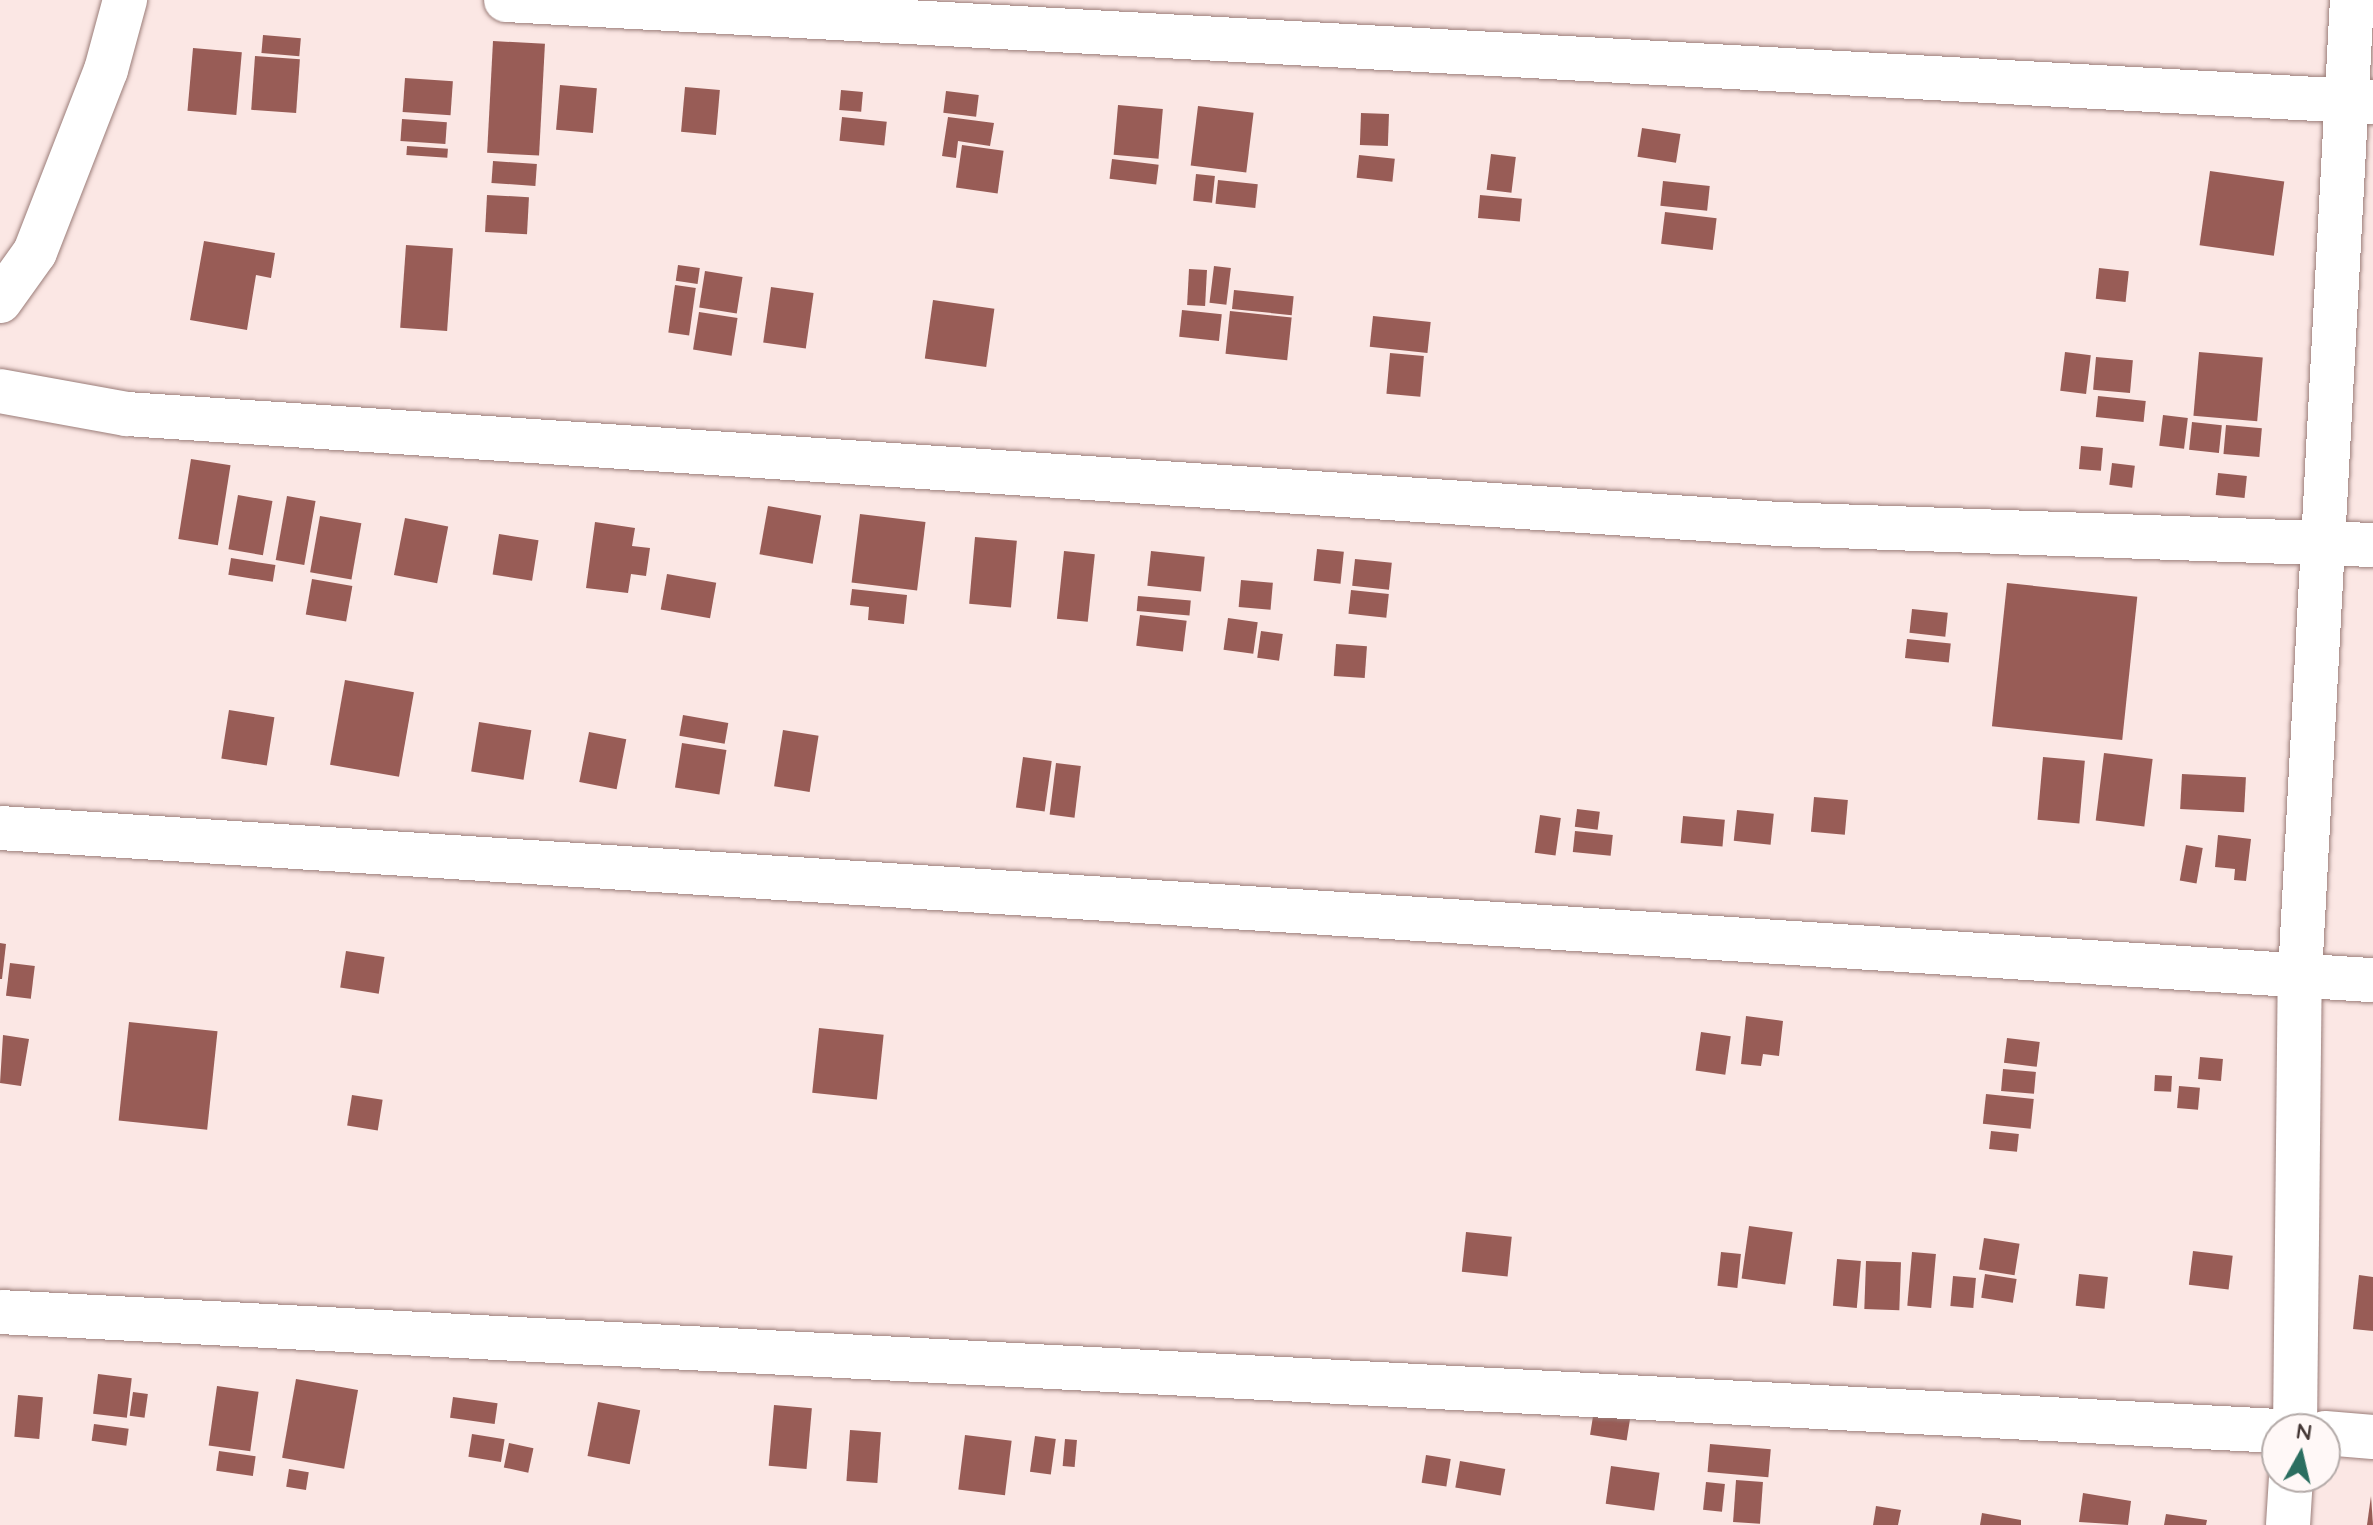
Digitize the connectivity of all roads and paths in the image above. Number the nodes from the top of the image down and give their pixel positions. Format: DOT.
graph roads {
  1 [pos="125,0"];
  2 [pos="506,0"];
  3 [pos="2352,0"];
  4 [pos="2360,102"];
  5 [pos="0,301"];
  6 [pos="0,391"];
  7 [pos="2322,542"];
  8 [pos="2373,545"];
  9 [pos="0,828"];
  10 [pos="2300,975"];
  11 [pos="2373,980"];
  12 [pos="0,1312"];
  13 [pos="2295,1413"];
  14 [pos="2261,1430"];
  15 [pos="2341,1434"];
  16 [pos="2373,1437"];
  17 [pos="2290,1493"];
  18 [pos="2288,1525"];
  1 -- 5 [label="street"];
  2 -- 4 [label="street"];
  3 -- 4 [label="street"];
  4 -- 7 [label="street"];
  6 -- 7 [label="street"];
  7 -- 8 [label="street"];
  7 -- 10 [label="street"];
  9 -- 10 [label="street"];
  10 -- 11 [label="street"];
  10 -- 13 [label="street"];
  12 -- 14 [label="street"];
  15 -- 16 [label="street"];
  17 -- 18 [label="street"];
}
